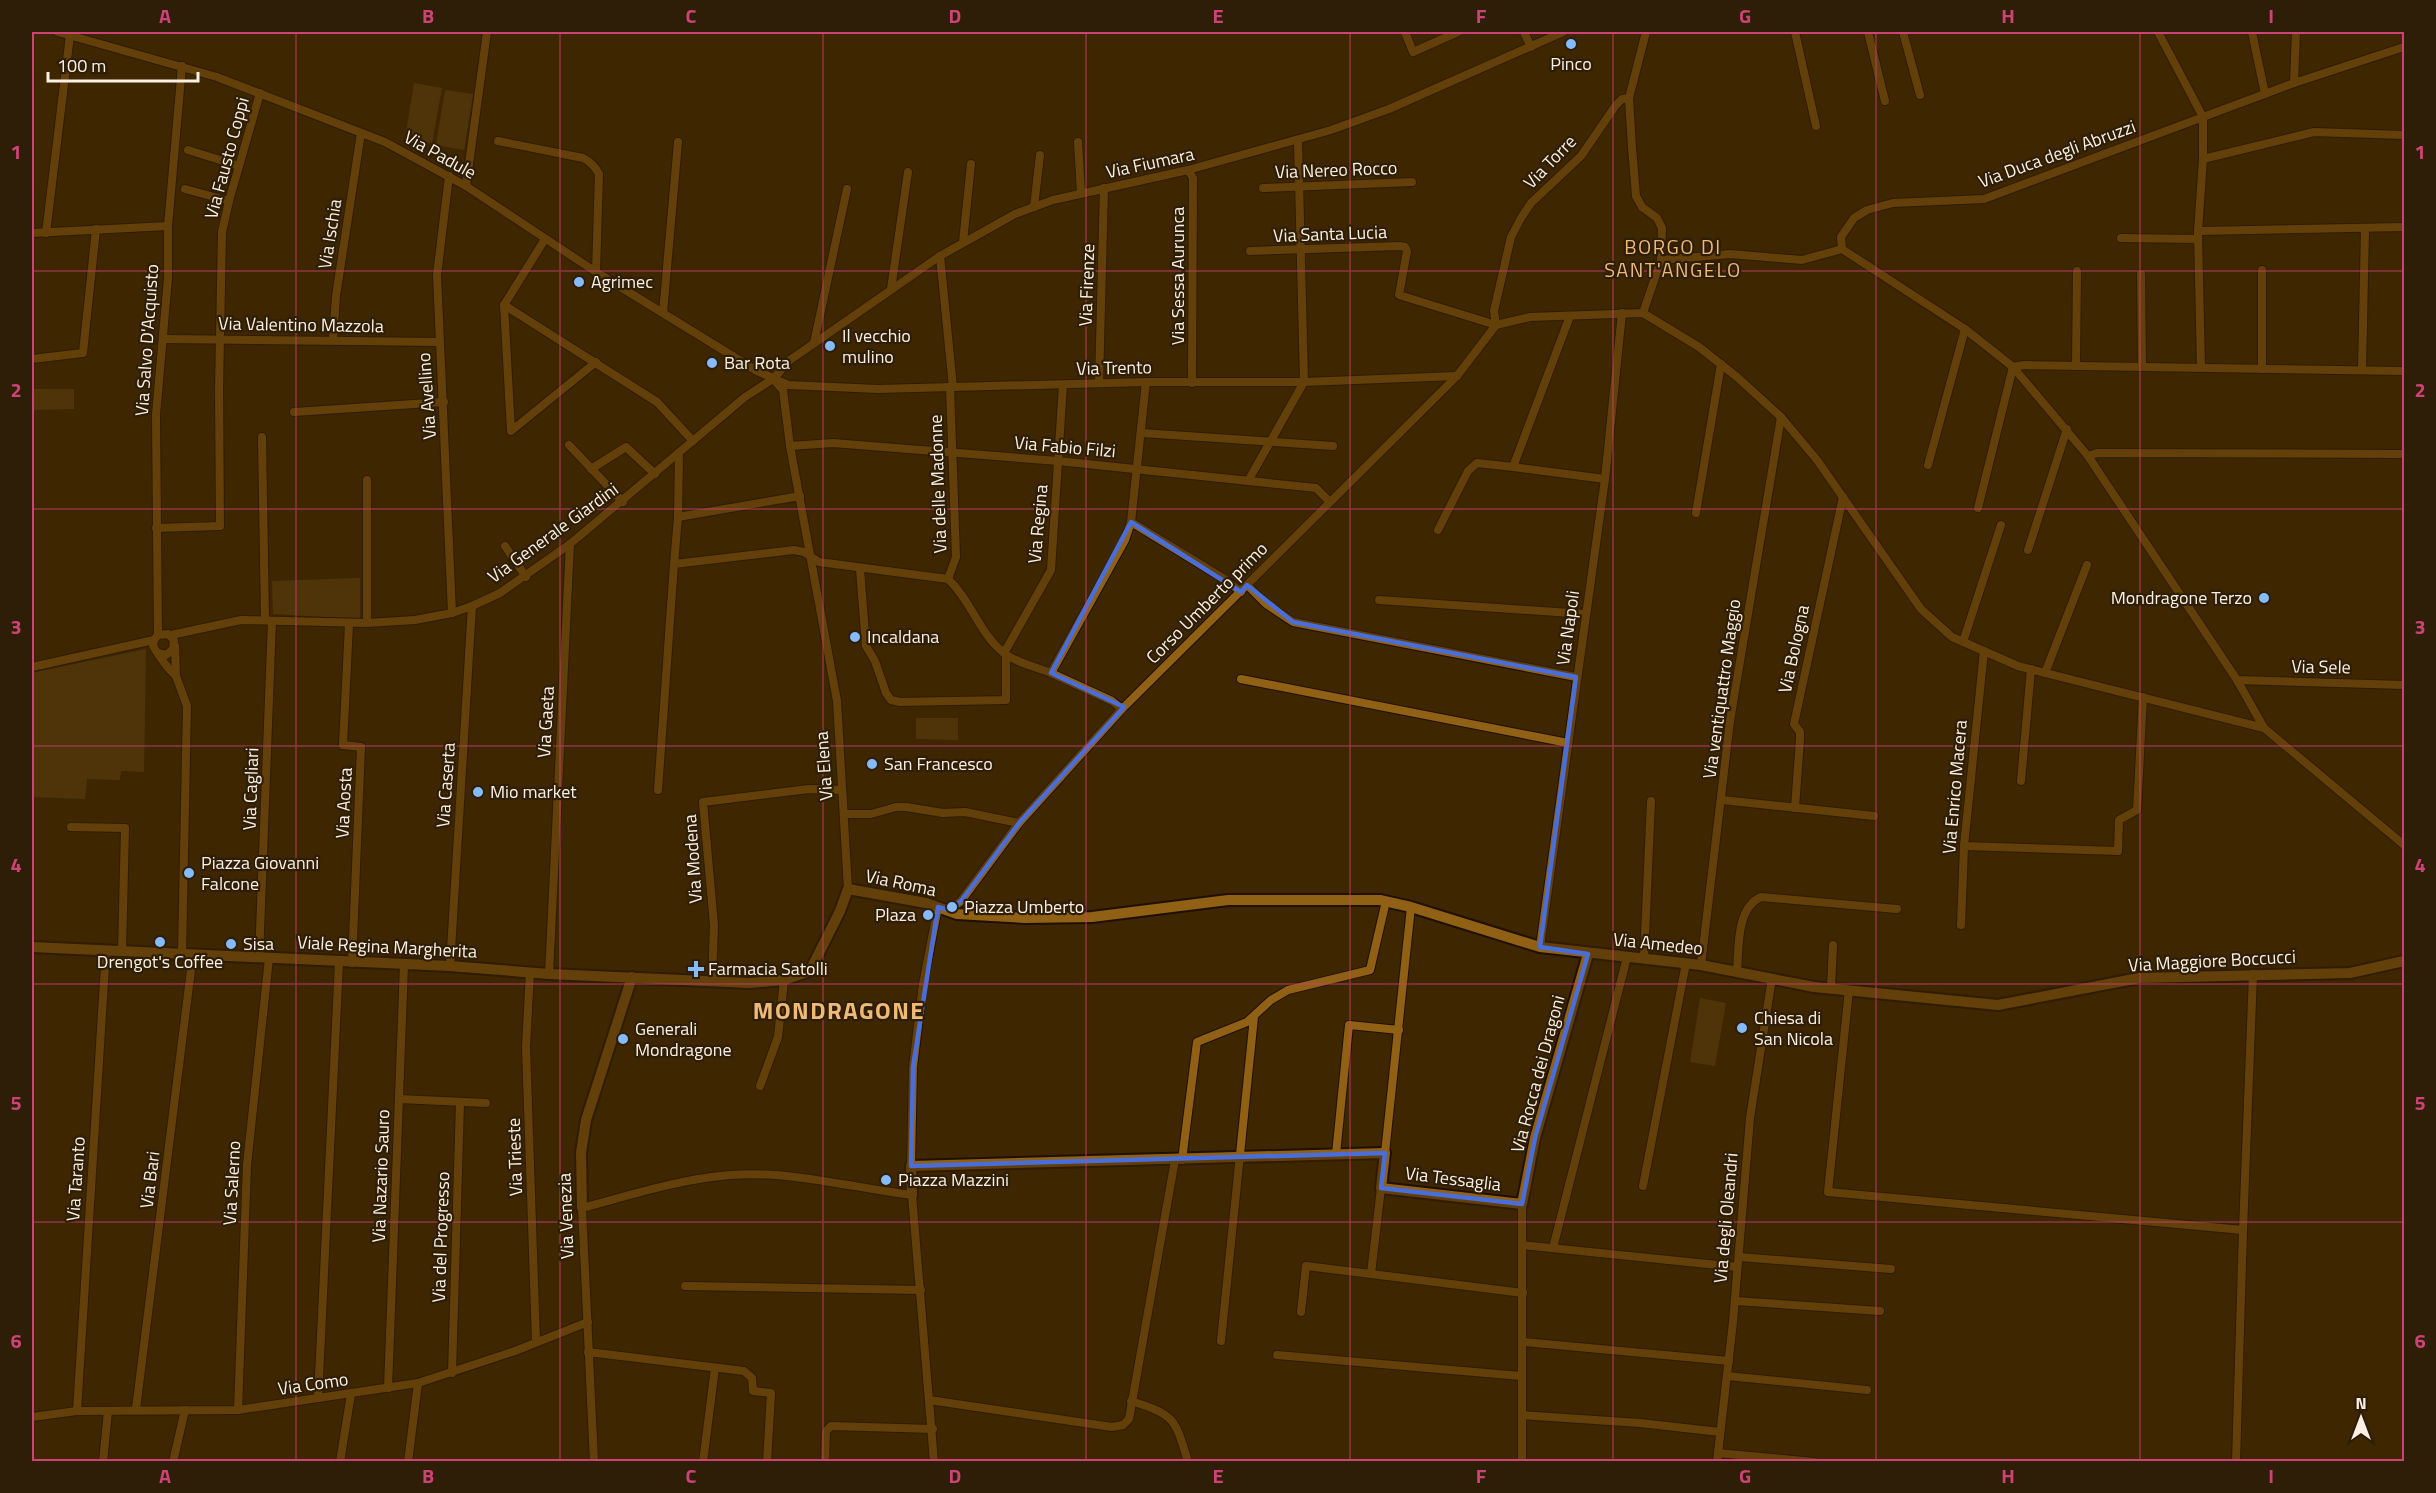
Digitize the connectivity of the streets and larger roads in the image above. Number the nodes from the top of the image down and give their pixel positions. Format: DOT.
graph roads {
  1 [pos="58,32"];
  2 [pos="487,32"];
  3 [pos="1405,32"];
  4 [pos="1458,32"];
  5 [pos="1524,32"];
  6 [pos="1563,32"];
  7 [pos="1646,32"];
  8 [pos="1795,32"];
  9 [pos="1868,32"];
  10 [pos="1903,32"];
  11 [pos="2158,32"];
  12 [pos="2252,32"];
  13 [pos="2296,32"];
  14 [pos="70,35"];
  15 [pos="1531,46"];
  16 [pos="2404,47"];
  17 [pos="182,66"];
  18 [pos="2294,83"];
  19 [pos="260,93"];
  20 [pos="2265,94"];
  21 [pos="1920,95"];
  22 [pos="1629,98"];
  23 [pos="1885,101"];
  24 [pos="2203,117"];
  25 [pos="1816,126"];
  26 [pos="361,134"];
  27 [pos="2404,135"];
  28 [pos="498,141"];
  29 [pos="1298,141"];
  30 [pos="678,142"];
  31 [pos="1078,142"];
  32 [pos="188,150"];
  33 [pos="1040,155"];
  34 [pos="2203,159"];
  35 [pos="971,164"];
  36 [pos="239,165"];
  37 [pos="1188,171"];
  38 [pos="909,172"];
  39 [pos="449,176"];
  40 [pos="1412,182"];
  41 [pos="466,186"];
  42 [pos="1300,187"];
  43 [pos="1104,188"];
  44 [pos="1263,188"];
  45 [pos="185,189"];
  46 [pos="847,189"];
  47 [pos="1081,193"];
  48 [pos="229,201"];
  49 [pos="1034,207"];
  50 [pos="168,226"];
  51 [pos="2404,226"];
  52 [pos="2365,228"];
  53 [pos="96,229"];
  54 [pos="32,233"];
  55 [pos="46,233"];
  56 [pos="2198,235"];
  57 [pos="2121,238"];
  58 [pos="545,239"];
  59 [pos="963,242"];
  60 [pos="1302,249"];
  61 [pos="1842,249"];
  62 [pos="1250,251"];
  63 [pos="940,256"];
  64 [pos="1661,260"];
  65 [pos="2262,270"];
  66 [pos="2077,271"];
  67 [pos="596,272"];
  68 [pos="2141,274"];
  69 [pos="891,289"];
  70 [pos="504,304"];
  71 [pos="663,312"];
  72 [pos="1622,312"];
  73 [pos="1643,313"];
  74 [pos="1570,316"];
  75 [pos="1496,325"];
  76 [pos="1965,329"];
  77 [pos="163,339"];
  78 [pos="219,339"];
  79 [pos="333,340"];
  80 [pos="439,342"];
  81 [pos="814,343"];
  82 [pos="32,359"];
  83 [pos="596,362"];
  84 [pos="1721,364"];
  85 [pos="2076,366"];
  86 [pos="2013,367"];
  87 [pos="2142,367"];
  88 [pos="2200,368"];
  89 [pos="2262,369"];
  90 [pos="2362,370"];
  91 [pos="2404,370"];
  92 [pos="1456,376"];
  93 [pos="773,379"];
  94 [pos="1146,382"];
  95 [pos="1192,382"];
  96 [pos="1304,382"];
  97 [pos="1099,383"];
  98 [pos="1063,384"];
  99 [pos="951,387"];
  100 [pos="444,402"];
  101 [pos="294,412"];
  102 [pos="1781,417"];
  103 [pos="2067,429"];
  104 [pos="1142,434"];
  105 [pos="262,437"];
  106 [pos="693,441"];
  107 [pos="1269,442"];
  108 [pos="569,445"];
  109 [pos="790,446"];
  110 [pos="1333,446"];
  111 [pos="679,453"];
  112 [pos="952,454"];
  113 [pos="2404,454"];
  114 [pos="2088,456"];
  115 [pos="1058,461"];
  116 [pos="1928,465"];
  117 [pos="1513,467"];
  118 [pos="591,469"];
  119 [pos="1138,469"];
  120 [pos="655,474"];
  121 [pos="1605,479"];
  122 [pos="368,480"];
  123 [pos="1248,481"];
  124 [pos="800,496"];
  125 [pos="1843,497"];
  126 [pos="623,502"];
  127 [pos="1330,502"];
  128 [pos="1978,508"];
  129 [pos="1696,513"];
  130 [pos="678,517"];
  131 [pos="1131,522"];
  132 [pos="2001,525"];
  133 [pos="156,528"];
  134 [pos="1438,530"];
  135 [pos="570,544"];
  136 [pos="505,546"];
  137 [pos="2028,550"];
  138 [pos="812,556"];
  139 [pos="674,564"];
  140 [pos="2087,565"];
  141 [pos="860,569"];
  142 [pos="526,577"];
  143 [pos="948,579"];
  144 [pos="1244,589"];
  145 [pos="1379,600"];
  146 [pos="472,606"];
  147 [pos="452,613"];
  148 [pos="1586,614"];
  149 [pos="269,621"];
  150 [pos="367,623"];
  151 [pos="349,624"];
  152 [pos="160,638"];
  153 [pos="1964,642"];
  154 [pos="175,646"];
  155 [pos="1984,651"];
  156 [pos="159,653"];
  157 [pos="1005,654"];
  158 [pos="32,667"];
  159 [pos="2031,669"];
  160 [pos="1051,673"];
  161 [pos="2045,673"];
  162 [pos="177,676"];
  163 [pos="1576,677"];
  164 [pos="1241,679"];
  165 [pos="2237,680"];
  166 [pos="2404,685"];
  167 [pos="2143,697"];
  168 [pos="1122,709"];
  169 [pos="2264,728"];
  170 [pos="1568,743"];
  171 [pos="2021,781"];
  172 [pos="658,789"];
  173 [pos="842,790"];
  174 [pos="1722,800"];
  175 [pos="1651,801"];
  176 [pos="1795,808"];
  177 [pos="844,814"];
  178 [pos="1874,816"];
  179 [pos="1019,823"];
  180 [pos="71,826"];
  181 [pos="2404,845"];
  182 [pos="1965,846"];
  183 [pos="848,889"];
  184 [pos="1386,901"];
  185 [pos="1411,907"];
  186 [pos="943,909"];
  187 [pos="1897,909"];
  188 [pos="1961,925"];
  189 [pos="1833,945"];
  190 [pos="32,947"];
  191 [pos="1539,947"];
  192 [pos="106,950"];
  193 [pos="122,951"];
  194 [pos="187,954"];
  195 [pos="1588,954"];
  196 [pos="1627,957"];
  197 [pos="264,958"];
  198 [pos="1644,958"];
  199 [pos="339,962"];
  200 [pos="2404,962"];
  201 [pos="352,963"];
  202 [pos="1686,963"];
  203 [pos="404,965"];
  204 [pos="1701,965"];
  205 [pos="450,966"];
  206 [pos="1737,971"];
  207 [pos="530,972"];
  208 [pos="549,974"];
  209 [pos="2253,974"];
  210 [pos="632,977"];
  211 [pos="1772,978"];
  212 [pos="784,980"];
  213 [pos="712,981"];
  214 [pos="1831,988"];
  215 [pos="1849,990"];
  216 [pos="1254,1017"];
  217 [pos="1399,1030"];
  218 [pos="760,1086"];
  219 [pos="399,1100"];
  220 [pos="460,1103"];
  221 [pos="486,1103"];
  222 [pos="1385,1153"];
  223 [pos="1336,1154"];
  224 [pos="1239,1158"];
  225 [pos="1179,1160"];
  226 [pos="911,1166"];
  227 [pos="1643,1186"];
  228 [pos="1381,1188"];
  229 [pos="912,1195"];
  230 [pos="1522,1204"];
  231 [pos="582,1208"];
  232 [pos="2243,1230"];
  233 [pos="1522,1245"];
  234 [pos="1553,1248"];
  235 [pos="1739,1257"];
  236 [pos="1737,1267"];
  237 [pos="1892,1269"];
  238 [pos="1371,1274"];
  239 [pos="685,1286"];
  240 [pos="921,1290"];
  241 [pos="1523,1293"];
  242 [pos="1735,1300"];
  243 [pos="1880,1311"];
  244 [pos="1301,1312"];
  245 [pos="588,1322"];
  246 [pos="536,1341"];
  247 [pos="1221,1341"];
  248 [pos="1523,1342"];
  249 [pos="588,1352"];
  250 [pos="1277,1355"];
  251 [pos="1729,1361"];
  252 [pos="715,1368"];
  253 [pos="452,1373"];
  254 [pos="1521,1376"];
  255 [pos="1727,1376"];
  256 [pos="418,1383"];
  257 [pos="388,1388"];
  258 [pos="1867,1390"];
  259 [pos="351,1394"];
  260 [pos="318,1398"];
  261 [pos="929,1400"];
  262 [pos="1131,1401"];
  263 [pos="136,1409"];
  264 [pos="108,1410"];
  265 [pos="184,1410"];
  266 [pos="238,1410"];
  267 [pos="77,1411"];
  268 [pos="1522,1416"];
  269 [pos="32,1418"];
  270 [pos="933,1429"];
  271 [pos="1720,1432"];
  272 [pos="1717,1457"];
  273 [pos="103,1461"];
  274 [pos="173,1461"];
  275 [pos="340,1461"];
  276 [pos="408,1461"];
  277 [pos="594,1461"];
  278 [pos="703,1461"];
  279 [pos="767,1461"];
  280 [pos="825,1461"];
  281 [pos="934,1461"];
  282 [pos="1188,1461"];
  283 [pos="1522,1461"];
  284 [pos="1814,1461"];
  285 [pos="2236,1461"];
  1 -- 14 [label="street, Via Padule"];
  2 -- 41 [label="street"];
  3 -- 4 [label="street"];
  5 -- 15 [label="street"];
  6 -- 15 [label="street, Via Fiumara"];
  7 -- 22 [label="street"];
  8 -- 25 [label="street"];
  9 -- 23 [label="street"];
  10 -- 21 [label="street"];
  11 -- 24 [label="street"];
  12 -- 20 [label="street"];
  13 -- 18 [label="street"];
  14 -- 17 [label="street, Via Padule"];
  14 -- 55 [label="street"];
  15 -- 29 [label="street, Via Fiumara"];
  16 -- 18 [label="street, Via Duca degli Abruzzi"];
  17 -- 19 [label="street, Via Padule"];
  17 -- 50 [label="street, Via Salvo D'Acquisto"];
  18 -- 20 [label="street, Via Duca degli Abruzzi"];
  19 -- 26 [label="street, Via Padule"];
  19 -- 36 [label="street, Via Fausto Coppi"];
  20 -- 24 [label="street, Via Duca degli Abruzzi"];
  22 -- 64 [label="street"];
  22 -- 75 [label="street, Via Torre"];
  24 -- 34 [label="street"];
  24 -- 61 [label="street, Via Duca degli Abruzzi"];
  26 -- 39 [label="street, Via Padule"];
  26 -- 79 [label="street, Via Ischia"];
  27 -- 34 [label="street"];
  28 -- 67 [label="street"];
  29 -- 37 [label="street, Via Fiumara"];
  29 -- 42 [label="street"];
  30 -- 71 [label="street"];
  31 -- 47 [label="street"];
  32 -- 36 [label="street"];
  33 -- 49 [label="street"];
  34 -- 56 [label="street"];
  35 -- 59 [label="street"];
  36 -- 48 [label="street, Via Fausto Coppi"];
  37 -- 43 [label="street, Via Fiumara"];
  37 -- 95 [label="street, Via Sessa Aurunca"];
  38 -- 69 [label="street"];
  39 -- 41 [label="street, Via Padule"];
  39 -- 80 [label="street, Via Avellino"];
  40 -- 42 [label="street, Via Nereo Rocco"];
  41 -- 58 [label="street, Via Padule"];
  42 -- 44 [label="street, Via Nereo Rocco"];
  42 -- 60 [label="street"];
  43 -- 47 [label="street, Via Fiumara"];
  43 -- 97 [label="street, Via Firenze"];
  45 -- 48 [label="street"];
  46 -- 81 [label="street"];
  47 -- 49 [label="street, Via Fiumara"];
  48 -- 78 [label="street, Via Fausto Coppi"];
  49 -- 59 [label="street, Via Fiumara"];
  50 -- 53 [label="street"];
  50 -- 77 [label="street, Via Salvo D'Acquisto"];
  51 -- 52 [label="street"];
  52 -- 56 [label="street"];
  52 -- 90 [label="street"];
  53 -- 55 [label="street"];
  53 -- 82 [label="street"];
  54 -- 55 [label="street"];
  56 -- 57 [label="street"];
  56 -- 88 [label="street"];
  58 -- 67 [label="street, Via Padule"];
  58 -- 70 [label="street"];
  59 -- 63 [label="street, Via Fiumara"];
  60 -- 62 [label="street, Via Santa Lucia"];
  60 -- 75 [label="street, Via Santa Lucia"];
  60 -- 96 [label="street"];
  61 -- 64 [label="street"];
  61 -- 76 [label="street"];
  63 -- 69 [label="street, Via Fiumara"];
  63 -- 99 [label="street, Via delle Madonne"];
  64 -- 73 [label="street"];
  65 -- 89 [label="street"];
  66 -- 85 [label="street"];
  67 -- 71 [label="street, Via Padule"];
  68 -- 87 [label="street"];
  69 -- 81 [label="street, Via Fiumara"];
  70 -- 83 [label="street"];
  70 -- 83 [label="street"];
  71 -- 93 [label="street, Via Padule"];
  72 -- 73 [label="street"];
  72 -- 74 [label="street"];
  72 -- 121 [label="street, Via Napoli"];
  73 -- 84 [label="street"];
  74 -- 75 [label="street"];
  74 -- 117 [label="street"];
  75 -- 92 [label="street, Corso Umberto primo"];
  76 -- 86 [label="street"];
  76 -- 116 [label="street"];
  77 -- 78 [label="street, Via Valentino Mazzola"];
  77 -- 133 [label="street, Via Salvo D'Acquisto"];
  78 -- 79 [label="street, Via Valentino Mazzola"];
  78 -- 133 [label="street, Via Fausto Coppi"];
  79 -- 80 [label="street, Via Valentino Mazzola"];
  80 -- 100 [label="street, Via Avellino"];
  81 -- 93 [label="street, Via Fiumara"];
  83 -- 106 [label="street"];
  84 -- 102 [label="street"];
  84 -- 129 [label="street"];
  85 -- 86 [label="street"];
  85 -- 87 [label="street"];
  86 -- 103 [label="street"];
  86 -- 128 [label="street"];
  87 -- 88 [label="street"];
  88 -- 89 [label="street"];
  89 -- 90 [label="street"];
  90 -- 91 [label="street"];
  92 -- 96 [label="street, Via Trento"];
  92 -- 127 [label="street, Corso Umberto primo"];
  93 -- 99 [label="street, Via Trento"];
  93 -- 106 [label="street, Via Generale Giardini"];
  93 -- 109 [label="street, Via Elena"];
  94 -- 95 [label="street, Via Trento"];
  94 -- 97 [label="street, Via Trento"];
  94 -- 104 [label="street"];
  95 -- 96 [label="street, Via Trento"];
  96 -- 107 [label="street"];
  97 -- 98 [label="street, Via Trento"];
  98 -- 99 [label="street, Via Trento"];
  98 -- 115 [label="street, Via Regina"];
  99 -- 112 [label="street, Via delle Madonne"];
  100 -- 101 [label="street"];
  100 -- 147 [label="street, Via Avellino"];
  102 -- 125 [label="street"];
  102 -- 174 [label="street, Via ventiquattro Maggio"];
  103 -- 114 [label="street"];
  103 -- 137 [label="street"];
  104 -- 107 [label="street"];
  104 -- 119 [label="street"];
  105 -- 149 [label="street, Via Cagliari"];
  106 -- 111 [label="street, Via Generale Giardini"];
  107 -- 110 [label="street"];
  107 -- 123 [label="street"];
  108 -- 118 [label="street"];
  109 -- 112 [label="street, Via Fabio Filzi"];
  109 -- 124 [label="street, Via Elena"];
  111 -- 120 [label="street, Via Generale Giardini"];
  111 -- 130 [label="street"];
  112 -- 115 [label="street, Via Fabio Filzi"];
  112 -- 143 [label="street, Via delle Madonne"];
  113 -- 114 [label="street"];
  114 -- 165 [label="street"];
  115 -- 119 [label="street, Via Fabio Filzi"];
  115 -- 157 [label="street, Via Regina"];
  117 -- 121 [label="street"];
  117 -- 134 [label="street"];
  118 -- 120 [label="street"];
  118 -- 126 [label="street"];
  119 -- 123 [label="street, Via Fabio Filzi"];
  119 -- 131 [label="street"];
  120 -- 126 [label="street, Via Generale Giardini"];
  121 -- 148 [label="street, Via Napoli"];
  122 -- 150 [label="street"];
  123 -- 127 [label="street, Via Fabio Filzi"];
  124 -- 130 [label="street"];
  124 -- 138 [label="street, Via Elena"];
  125 -- 153 [label="street"];
  125 -- 176 [label="street, Via Bologna"];
  126 -- 135 [label="street, Via Generale Giardini"];
  127 -- 144 [label="street, Corso Umberto primo"];
  130 -- 139 [label="street"];
  131 -- 144 [label="street"];
  131 -- 160 [label="street"];
  132 -- 153 [label="street"];
  133 -- 152 [label="street, Via Salvo D'Acquisto"];
  135 -- 142 [label="street, Via Generale Giardini"];
  135 -- 208 [label="street, Via Gaeta"];
  136 -- 142 [label="street"];
  138 -- 139 [label="street"];
  138 -- 141 [label="street"];
  138 -- 173 [label="street, Via Elena"];
  139 -- 172 [label="street"];
  140 -- 161 [label="street"];
  141 -- 143 [label="street"];
  141 -- 157 [label="street"];
  142 -- 146 [label="street, Via Generale Giardini"];
  143 -- 157 [label="street"];
  144 -- 163 [label="street"];
  144 -- 168 [label="street, Corso Umberto primo"];
  145 -- 148 [label="street"];
  146 -- 147 [label="street, Via Generale Giardini"];
  146 -- 205 [label="street, Via Caserta"];
  147 -- 150 [label="street, Via Generale Giardini"];
  148 -- 163 [label="street, Via Napoli"];
  149 -- 151 [label="street, Via Generale Giardini"];
  149 -- 152 [label="street, Via Generale Giardini"];
  149 -- 197 [label="street, Via Cagliari"];
  150 -- 151 [label="street, Via Generale Giardini"];
  151 -- 201 [label="street, Via Aosta"];
  152 -- 154 [label="street, Via Salvo D'Acquisto"];
  152 -- 156 [label="street"];
  152 -- 158 [label="street, Via Generale Giardini"];
  153 -- 155 [label="street"];
  154 -- 156 [label="street"];
  154 -- 162 [label="street, Via Salvo D'Acquisto"];
  155 -- 159 [label="street"];
  155 -- 182 [label="street, Via Enrico Macera"];
  156 -- 162 [label="street"];
  157 -- 160 [label="street"];
  159 -- 161 [label="street"];
  159 -- 171 [label="street"];
  160 -- 168 [label="street"];
  161 -- 167 [label="street"];
  162 -- 194 [label="street, Via Bari"];
  163 -- 170 [label="street, Via Napoli"];
  164 -- 170 [label="street"];
  165 -- 166 [label="street, Via Sele"];
  165 -- 169 [label="street"];
  167 -- 169 [label="street"];
  167 -- 182 [label="street"];
  168 -- 179 [label="street, Corso Umberto primo"];
  169 -- 181 [label="street"];
  170 -- 191 [label="street, Via Napoli"];
  173 -- 177 [label="street, Via Elena"];
  173 -- 213 [label="street, Via Modena"];
  174 -- 176 [label="street"];
  174 -- 204 [label="street, Via ventiquattro Maggio"];
  175 -- 198 [label="street"];
  176 -- 178 [label="street"];
  177 -- 179 [label="street"];
  177 -- 183 [label="street, Via Elena"];
  179 -- 186 [label="street, Corso Umberto primo"];
  180 -- 193 [label="street"];
  182 -- 188 [label="street, Via Enrico Macera"];
  183 -- 186 [label="street, Via Roma"];
  183 -- 212 [label="street, Via Elena"];
  184 -- 185 [label="street, Via Amedeo"];
  184 -- 186 [label="street, Via Roma"];
  184 -- 216 [label="street"];
  185 -- 191 [label="street, Via Amedeo"];
  185 -- 217 [label="street"];
  186 -- 226 [label="street"];
  187 -- 206 [label="street"];
  189 -- 214 [label="street"];
  190 -- 192 [label="street, Viale Regina Margherita"];
  191 -- 195 [label="street, Via Amedeo"];
  192 -- 193 [label="street, Viale Regina Margherita"];
  192 -- 267 [label="street, Via Taranto"];
  193 -- 194 [label="street, Viale Regina Margherita"];
  194 -- 197 [label="street, Viale Regina Margherita"];
  194 -- 263 [label="street, Via Bari"];
  195 -- 196 [label="street, Via Amedeo"];
  195 -- 230 [label="street, Via Rocca dei Dragoni"];
  196 -- 198 [label="street, Via Amedeo"];
  196 -- 234 [label="street"];
  197 -- 199 [label="street, Viale Regina Margherita"];
  197 -- 266 [label="street, Via Salerno"];
  198 -- 202 [label="street, Via Amedeo"];
  199 -- 201 [label="street, Viale Regina Margherita"];
  199 -- 260 [label="street"];
  200 -- 209 [label="street, Via Maggiore Boccucci"];
  201 -- 203 [label="street, Viale Regina Margherita"];
  202 -- 204 [label="street, Via Amedeo"];
  202 -- 227 [label="street"];
  203 -- 205 [label="street, Viale Regina Margherita"];
  203 -- 219 [label="street, Via Nazario Sauro"];
  204 -- 206 [label="street, Via Amedeo"];
  205 -- 207 [label="street, Viale Regina Margherita"];
  206 -- 211 [label="street, Via Amedeo"];
  207 -- 208 [label="street, Viale Regina Margherita"];
  207 -- 246 [label="street, Via Trieste"];
  208 -- 210 [label="street, Viale Regina Margherita"];
  209 -- 215 [label="street, Via Maggiore Boccucci"];
  209 -- 232 [label="street"];
  210 -- 213 [label="street, Via Elena"];
  210 -- 231 [label="street, Via Venezia"];
  211 -- 214 [label="street, Via Maggiore Boccucci"];
  211 -- 235 [label="street, Via degli Oleandri"];
  212 -- 213 [label="street, Via Elena"];
  212 -- 218 [label="street"];
  214 -- 215 [label="street, Via Maggiore Boccucci"];
  215 -- 232 [label="street"];
  216 -- 224 [label="street"];
  216 -- 225 [label="street"];
  217 -- 222 [label="street"];
  217 -- 223 [label="street"];
  219 -- 220 [label="street"];
  219 -- 257 [label="street, Via Nazario Sauro"];
  220 -- 221 [label="street"];
  220 -- 253 [label="street, Via del Progresso"];
  222 -- 223 [label="street"];
  222 -- 228 [label="street"];
  223 -- 224 [label="street"];
  224 -- 225 [label="street"];
  224 -- 247 [label="street"];
  225 -- 226 [label="street"];
  225 -- 262 [label="street"];
  226 -- 229 [label="street"];
  228 -- 230 [label="street, Via Tessaglia"];
  228 -- 238 [label="street"];
  229 -- 231 [label="street"];
  229 -- 240 [label="street"];
  230 -- 233 [label="street"];
  231 -- 245 [label="street, Via Venezia"];
  232 -- 285 [label="street"];
  233 -- 234 [label="street"];
  233 -- 241 [label="street"];
  234 -- 236 [label="street"];
  235 -- 236 [label="street, Via degli Oleandri"];
  235 -- 237 [label="street"];
  236 -- 242 [label="street, Via degli Oleandri"];
  238 -- 241 [label="street"];
  238 -- 244 [label="street"];
  239 -- 240 [label="street"];
  240 -- 261 [label="street"];
  241 -- 248 [label="street"];
  242 -- 243 [label="street"];
  242 -- 251 [label="street, Via degli Oleandri"];
  245 -- 246 [label="street, Via Como"];
  245 -- 249 [label="street, Via Venezia"];
  246 -- 253 [label="street, Via Como"];
  248 -- 251 [label="street"];
  248 -- 254 [label="street"];
  249 -- 252 [label="street"];
  249 -- 277 [label="street, Via Venezia"];
  250 -- 254 [label="street"];
  251 -- 255 [label="street, Via degli Oleandri"];
  252 -- 278 [label="street"];
  252 -- 279 [label="street"];
  253 -- 256 [label="street, Via Como"];
  254 -- 268 [label="street"];
  255 -- 258 [label="street"];
  255 -- 271 [label="street, Via degli Oleandri"];
  256 -- 257 [label="street, Via Como"];
  256 -- 276 [label="street"];
  257 -- 259 [label="street, Via Como"];
  259 -- 260 [label="street, Via Como"];
  259 -- 275 [label="street"];
  260 -- 266 [label="street, Via Como"];
  261 -- 262 [label="street"];
  261 -- 270 [label="street"];
  262 -- 282 [label="street"];
  263 -- 264 [label="street, Via Como"];
  263 -- 265 [label="street, Via Como"];
  264 -- 267 [label="street, Via Como"];
  264 -- 273 [label="street"];
  265 -- 266 [label="street, Via Como"];
  265 -- 274 [label="street"];
  267 -- 269 [label="street, Via Como"];
  268 -- 271 [label="street"];
  268 -- 283 [label="street"];
  270 -- 280 [label="street"];
  270 -- 281 [label="street"];
  271 -- 272 [label="street, Via degli Oleandri"];
  272 -- 284 [label="street"];
}
